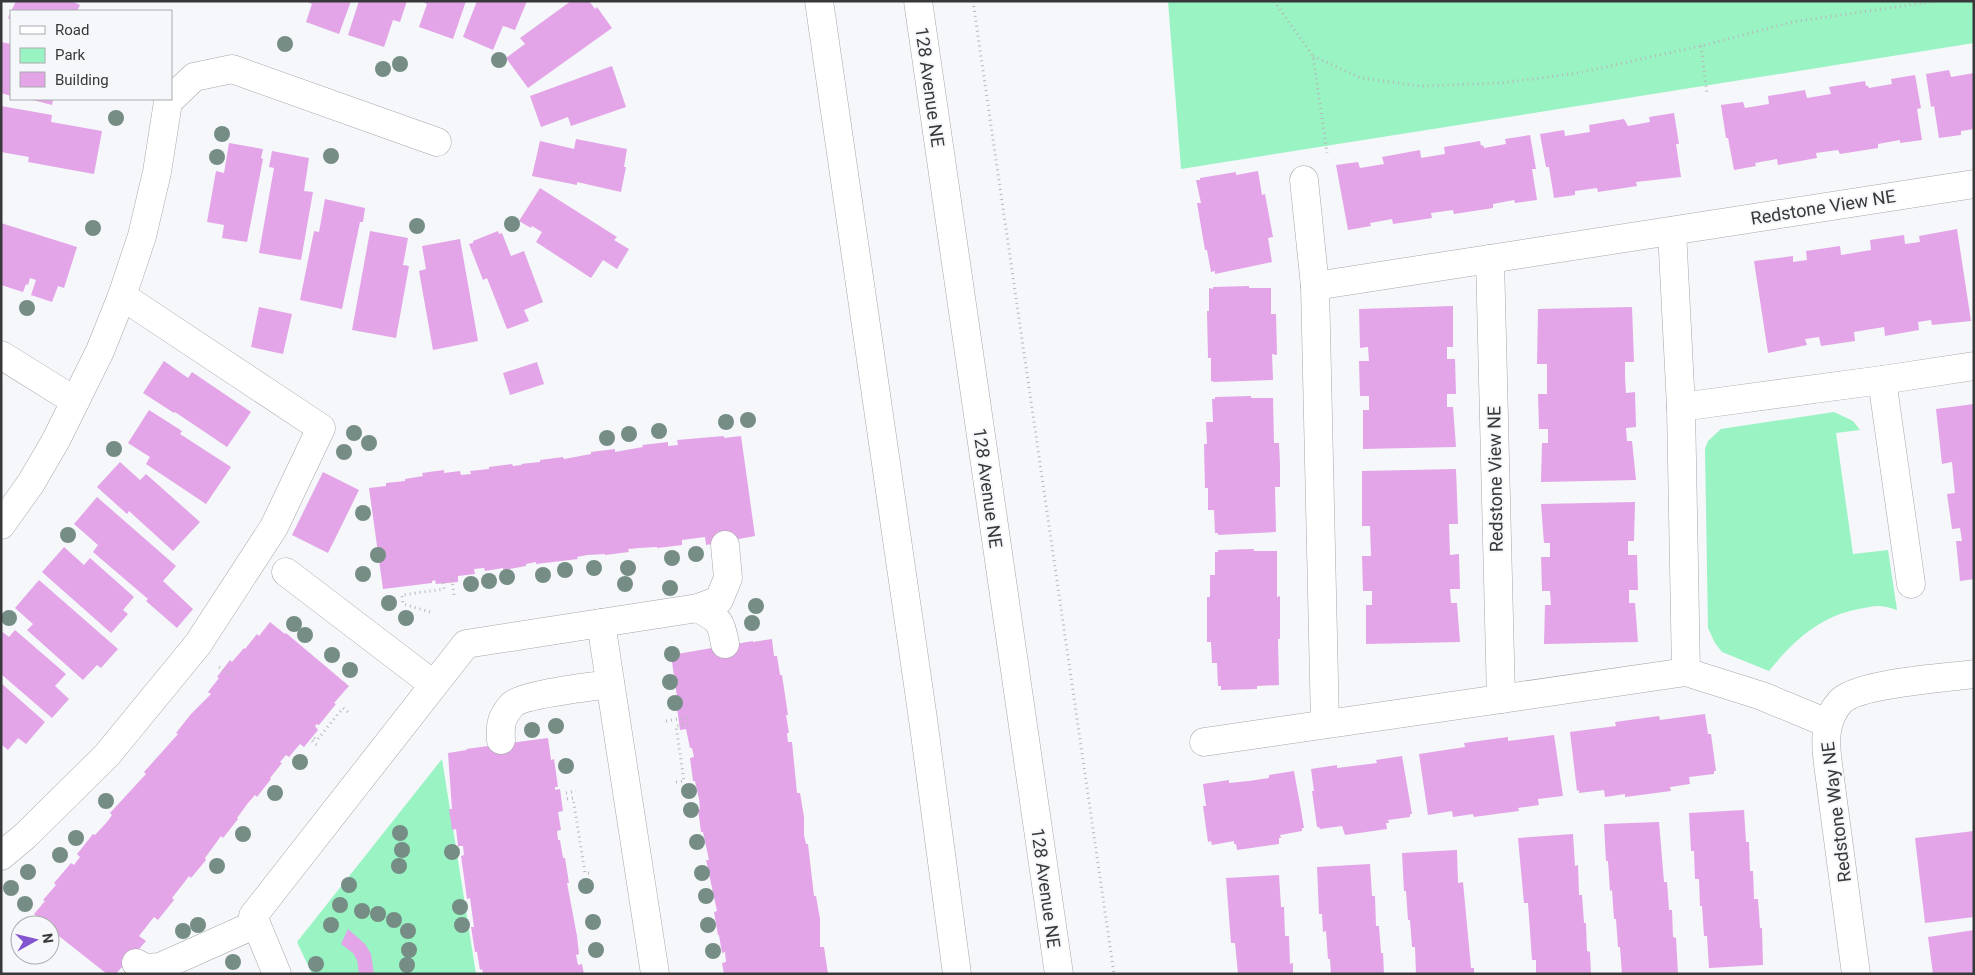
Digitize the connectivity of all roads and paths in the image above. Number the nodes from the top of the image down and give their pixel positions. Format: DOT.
graph roads {
  1 [pos="819,1"];
  2 [pos="918,1"];
  3 [pos="973,1"];
  4 [pos="1274,1"];
  5 [pos="1938,1"];
  6 [pos="1701,46"];
  7 [pos="1313,56"];
  8 [pos="1707,94"];
  9 [pos="172,98"];
  10 [pos="170,100"];
  11 [pos="437,142"];
  12 [pos="1327,153"];
  13 [pos="1304,180"];
  14 [pos="1974,184"];
  15 [pos="1672,231"];
  16 [pos="1490,259"];
  17 [pos="1315,286"];
  18 [pos="122,296"];
  19 [pos="1,355"];
  20 [pos="1974,366"];
  21 [pos="1882,380"];
  22 [pos="76,401"];
  23 [pos="1681,407"];
  24 [pos="1,525"];
  25 [pos="725,544"];
  26 [pos="286,572"];
  27 [pos="452,579"];
  28 [pos="443,580"];
  29 [pos="1911,584"];
  30 [pos="454,596"];
  31 [pos="698,608"];
  32 [pos="430,612"];
  33 [pos="601,623"];
  34 [pos="725,644"];
  35 [pos="219,667"];
  36 [pos="1686,672"];
  37 [pos="1974,674"];
  38 [pos="234,677"];
  39 [pos="610,684"];
  40 [pos="434,685"];
  41 [pos="1501,699"];
  42 [pos="348,712"];
  43 [pos="689,717"];
  44 [pos="923,719"];
  45 [pos="666,721"];
  46 [pos="1827,723"];
  47 [pos="690,724"];
  48 [pos="1325,724"];
  49 [pos="501,740"];
  50 [pos="1204,742"];
  51 [pos="319,747"];
  52 [pos="676,782"];
  53 [pos="576,791"];
  54 [pos="566,793"];
  55 [pos="567,799"];
  56 [pos="1,856"];
  57 [pos="589,873"];
  58 [pos="256,924"];
  59 [pos="136,963"];
  60 [pos="277,974"];
  61 [pos="655,974"];
  62 [pos="957,974"];
  63 [pos="974,974"];
  64 [pos="1059,974"];
  65 [pos="1114,974"];
  66 [pos="1856,974"];
  1 -- 44 [label="main road"];
  2 -- 64 [label="main road, 128 Avenue NE"];
  3 -- 65 [label="path"];
  4 -- 7 [label="path"];
  5 -- 6 [label="path"];
  6 -- 7 [label="path"];
  6 -- 8 [label="path"];
  7 -- 12 [label="path"];
  9 -- 11 [label="main road"];
  10 -- 18 [label="main road"];
  13 -- 17 [label="main road"];
  14 -- 15 [label="main road, Redstone View NE"];
  15 -- 16 [label="main road, Redstone View NE"];
  15 -- 23 [label="main road"];
  16 -- 17 [label="main road, Redstone View NE"];
  16 -- 41 [label="main road, Redstone View NE"];
  17 -- 48 [label="main road"];
  18 -- 22 [label="main road"];
  18 -- 56 [label="main road"];
  19 -- 22 [label="main road"];
  20 -- 21 [label="main road"];
  21 -- 23 [label="main road"];
  21 -- 29 [label="main road"];
  22 -- 24 [label="main road"];
  23 -- 36 [label="main road"];
  25 -- 31 [label="main road"];
  26 -- 40 [label="main road"];
  27 -- 30 [label="path"];
  28 -- 32 [label="path"];
  31 -- 33 [label="main road"];
  31 -- 34 [label="main road"];
  33 -- 39 [label="main road"];
  33 -- 40 [label="main road"];
  35 -- 38 [label="path"];
  36 -- 41 [label="main road"];
  36 -- 46 [label="main road"];
  37 -- 46 [label="main road, Redstone Way NE"];
  39 -- 49 [label="main road"];
  39 -- 61 [label="main road"];
  40 -- 58 [label="main road"];
  41 -- 48 [label="main road"];
  42 -- 51 [label="path"];
  43 -- 45 [label="path"];
  44 -- 62 [label="main road"];
  44 -- 63 [label="main road"];
  46 -- 66 [label="main road, Redstone Way NE"];
  47 -- 52 [label="path"];
  48 -- 50 [label="main road"];
  53 -- 54 [label="path"];
  55 -- 57 [label="path"];
  58 -- 59 [label="main road"];
  58 -- 60 [label="main road"];
}
